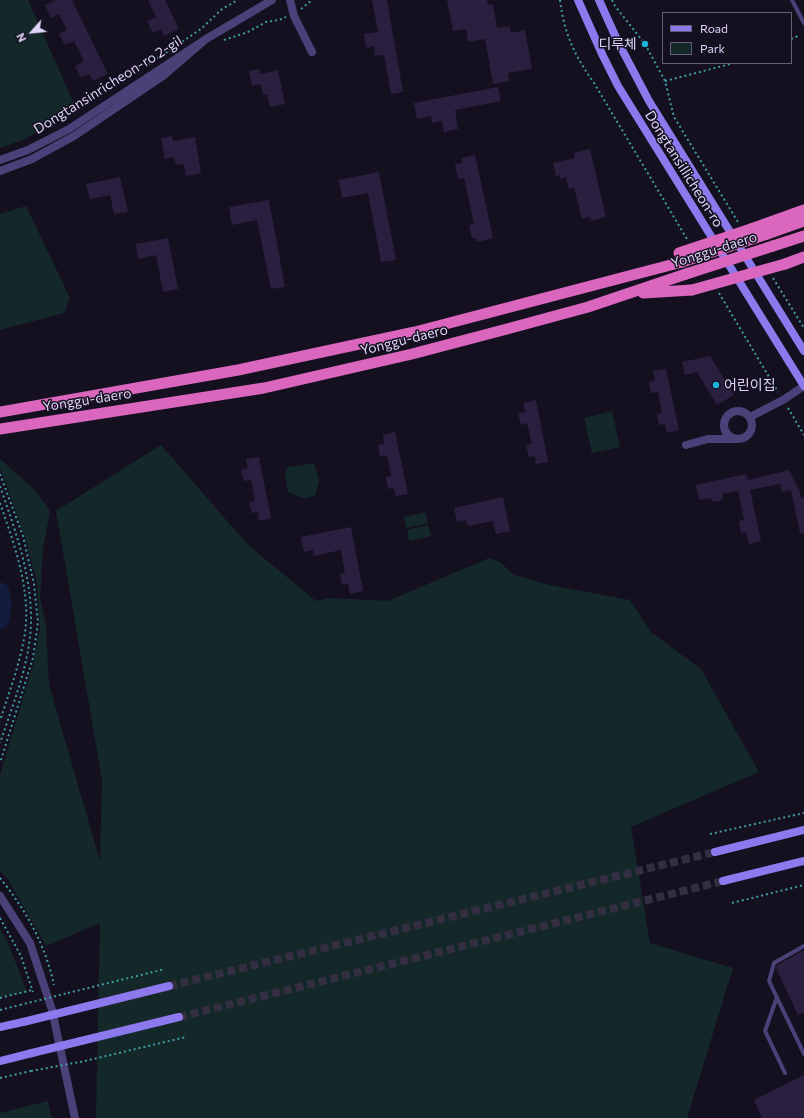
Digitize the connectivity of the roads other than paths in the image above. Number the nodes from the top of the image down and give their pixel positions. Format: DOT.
graph roads {
  1 [pos="272,0"];
  2 [pos="290,0"];
  3 [pos="578,0"];
  4 [pos="599,0"];
  5 [pos="792,0"];
  6 [pos="804,23"];
  7 [pos="206,38"];
  8 [pos="312,52"];
  9 [pos="0,160"];
  10 [pos="0,171"];
  11 [pos="804,210"];
  12 [pos="804,221"];
  13 [pos="765,230"];
  14 [pos="804,236"];
  15 [pos="804,257"];
  16 [pos="628,294"];
  17 [pos="804,351"];
  18 [pos="804,386"];
  19 [pos="0,412"];
  20 [pos="750,418"];
  21 [pos="724,424"];
  22 [pos="0,429"];
  23 [pos="708,439"];
  24 [pos="734,439"];
  25 [pos="686,445"];
  26 [pos="804,830"];
  27 [pos="715,852"];
  28 [pos="804,861"];
  29 [pos="724,881"];
  30 [pos="0,896"];
  31 [pos="804,946"];
  32 [pos="169,986"];
  33 [pos="776,997"];
  34 [pos="179,1017"];
  35 [pos="0,1027"];
  36 [pos="804,1054"];
  37 [pos="0,1061"];
  38 [pos="785,1073"];
  39 [pos="75,1118"];
  1 -- 7 [label="street, Dongtansinricheon-ro 2-gil"];
  2 -- 8 [label="street"];
  3 -- 18 [label="main road, Dongtansillicheon-ro"];
  4 -- 17 [label="main road, Dongtansillicheon-ro"];
  5 -- 6 [label="lane"];
  7 -- 9 [label="street, Dongtansinricheon-ro 2-gil"];
  7 -- 10 [label="street, Dongtansinricheon-ro 2-gil"];
  11 -- 13 [label="highway"];
  12 -- 13 [label="highway, Yonggu-daero"];
  13 -- 19 [label="highway, Yonggu-daero, bridge"];
  14 -- 16 [label="highway, Yonggu-daero, bridge"];
  15 -- 16 [label="highway, bridge"];
  16 -- 22 [label="highway, Yonggu-daero"];
  18 -- 20 [label="street"];
  20 -- 21 [label="street"];
  20 -- 24 [label="street"];
  21 -- 23 [label="street"];
  21 -- 24 [label="street"];
  23 -- 24 [label="street"];
  23 -- 25 [label="street"];
  26 -- 27 [label="main road"];
  28 -- 29 [label="main road"];
  30 -- 39 [label="street"];
  31 -- 33 [label="lane"];
  32 -- 35 [label="main road, bridge"];
  33 -- 36 [label="lane"];
  33 -- 38 [label="lane"];
  34 -- 37 [label="main road, bridge"];
}
